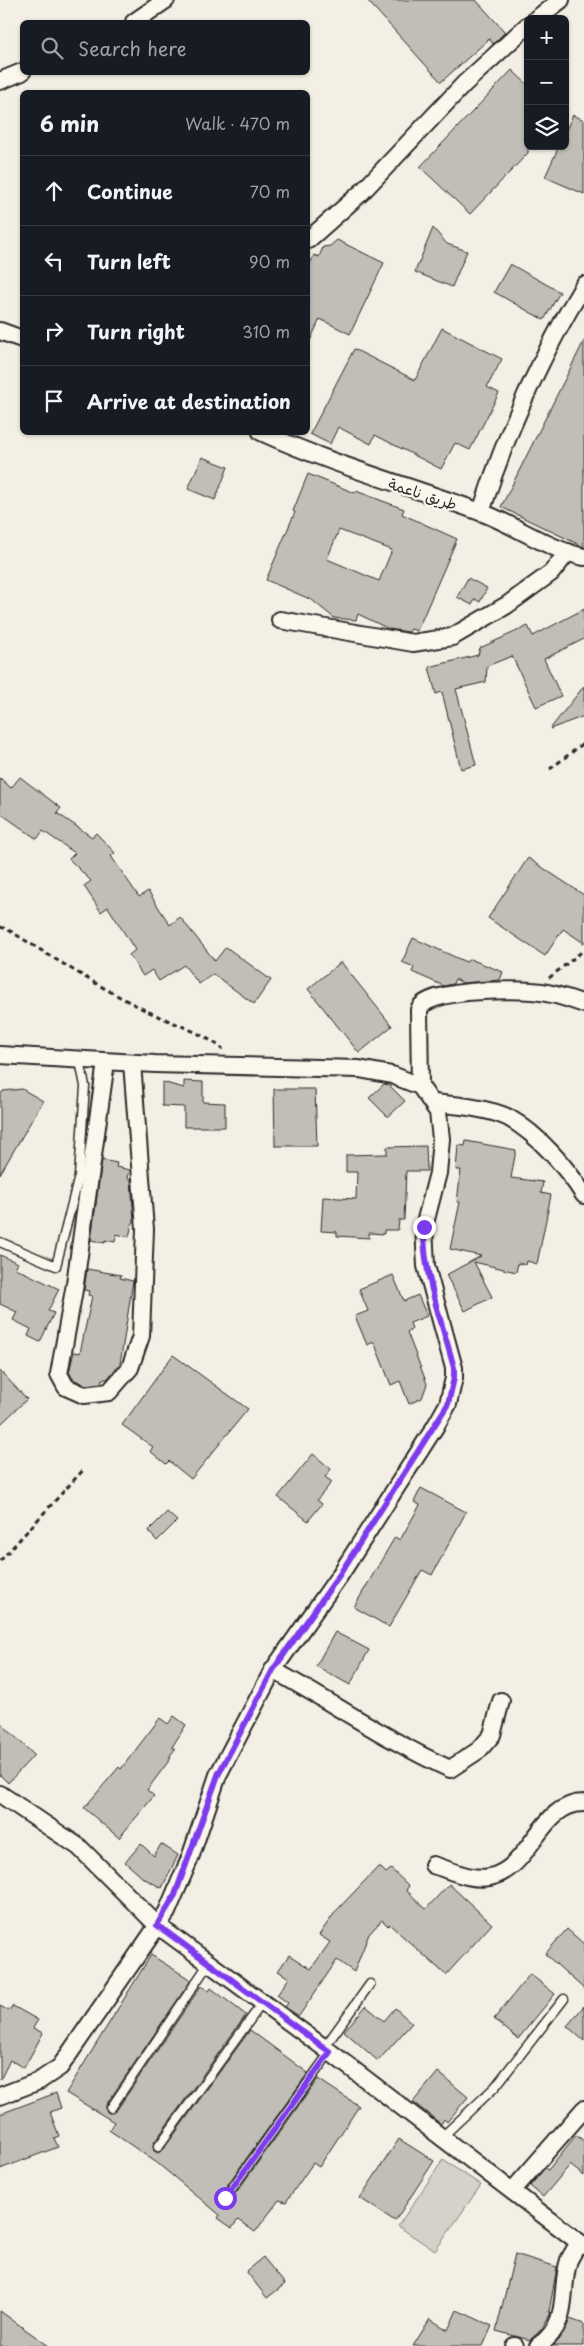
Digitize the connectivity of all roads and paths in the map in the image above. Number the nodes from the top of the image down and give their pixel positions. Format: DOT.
graph roads {
  1 [pos="166,0"];
  2 [pos="561,0"];
  3 [pos="541,15"];
  4 [pos="137,20"];
  5 [pos="524,29"];
  6 [pos="20,73"];
  7 [pos="0,81"];
  8 [pos="310,238"];
  9 [pos="584,285"];
  10 [pos="0,331"];
  11 [pos="20,338"];
  12 [pos="268,435"];
  13 [pos="481,512"];
  14 [pos="576,554"];
  15 [pos="280,620"];
  16 [pos="584,743"];
  17 [pos="550,770"];
  18 [pos="0,927"];
  19 [pos="584,950"];
  20 [pos="533,991"];
  21 [pos="584,1004"];
  22 [pos="0,1055"];
  23 [pos="80,1061"];
  24 [pos="106,1062"];
  25 [pos="132,1063"];
  26 [pos="245,1066"];
  27 [pos="420,1086"];
  28 [pos="433,1103"];
  29 [pos="584,1195"];
  30 [pos="0,1242"];
  31 [pos="85,1468"];
  32 [pos="0,1561"];
  33 [pos="273,1670"];
  34 [pos="501,1701"];
  35 [pos="0,1794"];
  36 [pos="584,1804"];
  37 [pos="433,1865"];
  38 [pos="157,1925"];
  39 [pos="209,1963"];
  40 [pos="370,1984"];
  41 [pos="564,1999"];
  42 [pos="263,2002"];
  43 [pos="327,2050"];
  44 [pos="0,2096"];
  45 [pos="111,2108"];
  46 [pos="584,2109"];
  47 [pos="442,2137"];
  48 [pos="158,2147"];
  49 [pos="512,2190"];
  50 [pos="225,2198"];
  51 [pos="582,2244"];
  52 [pos="538,2346"];
  1 -- 4 [label="street"];
  2 -- 3 [label="street"];
  5 -- 8 [label="street"];
  6 -- 7 [label="street"];
  9 -- 13 [label="street"];
  10 -- 11 [label="street"];
  12 -- 13 [label="street, طريق ناعمة"];
  13 -- 14 [label="street, طريق ناعمة"];
  14 -- 15 [label="street"];
  16 -- 17 [label="path"];
  18 -- 26 [label="path"];
  19 -- 20 [label="path"];
  20 -- 21 [label="street"];
  20 -- 27 [label="street"];
  22 -- 23 [label="street"];
  23 -- 24 [label="street"];
  23 -- 30 [label="lane"];
  24 -- 25 [label="street"];
  24 -- 25 [label="street"];
  25 -- 26 [label="street"];
  26 -- 27 [label="street"];
  27 -- 28 [label="street"];
  28 -- 29 [label="street"];
  28 -- 33 [label="street"];
  31 -- 32 [label="path"];
  33 -- 34 [label="street"];
  33 -- 38 [label="street"];
  35 -- 38 [label="street"];
  36 -- 37 [label="street"];
  38 -- 39 [label="street"];
  38 -- 44 [label="street"];
  39 -- 42 [label="street"];
  39 -- 45 [label="lane"];
  40 -- 43 [label="lane"];
  41 -- 47 [label="lane"];
  42 -- 43 [label="street"];
  42 -- 48 [label="lane"];
  43 -- 47 [label="street"];
  43 -- 50 [label="lane"];
  46 -- 49 [label="street"];
  47 -- 49 [label="street"];
  49 -- 51 [label="street"];
  51 -- 52 [label="street"];
}
